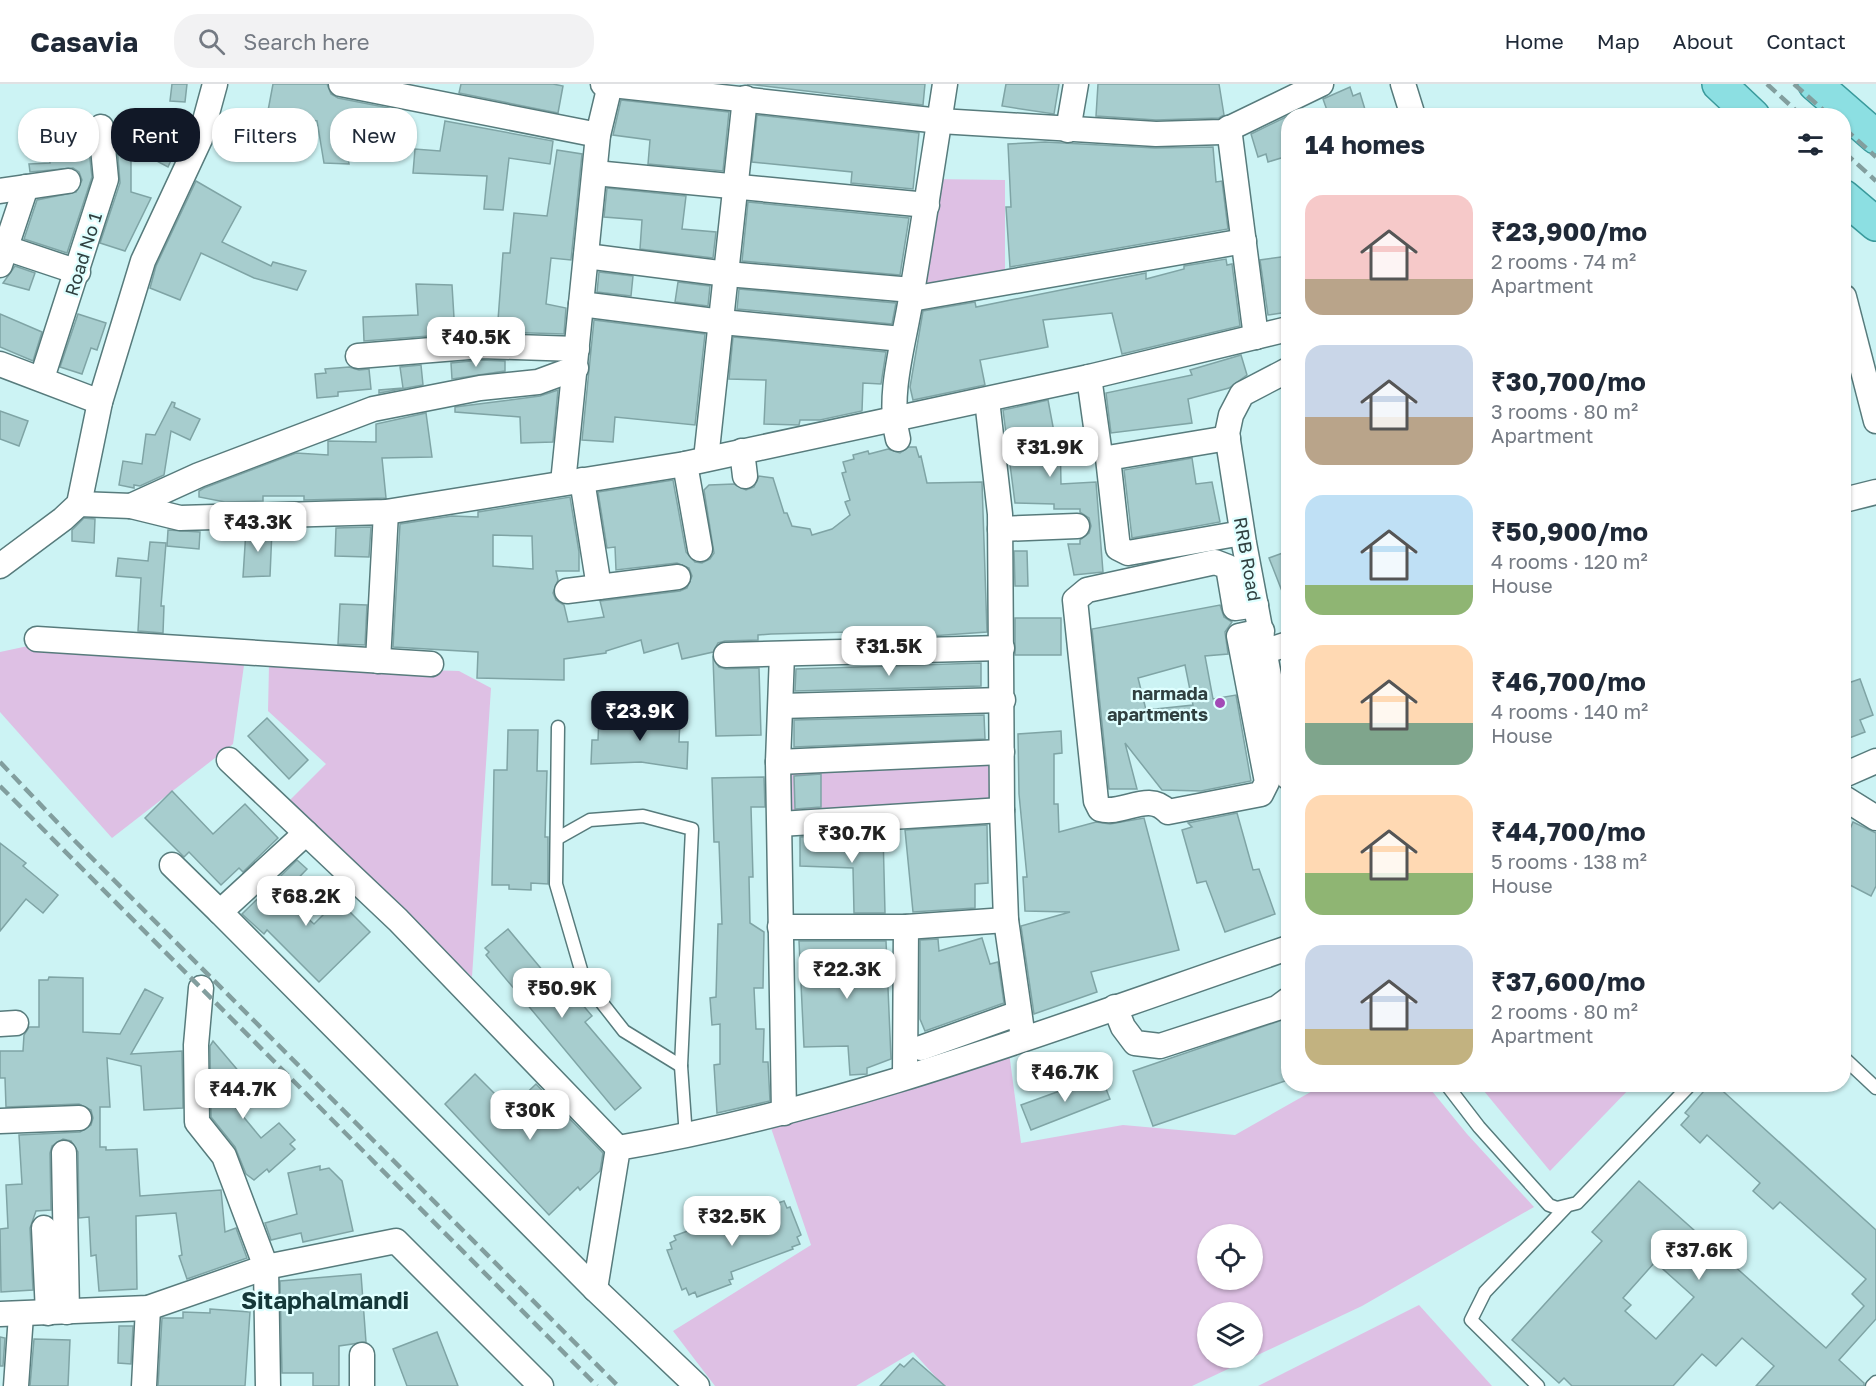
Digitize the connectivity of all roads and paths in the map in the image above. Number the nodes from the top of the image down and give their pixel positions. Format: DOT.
graph roads {
  1 [pos="214,84"];
  2 [pos="340,84"];
  3 [pos="945,84"];
  4 [pos="1076,84"];
  5 [pos="1321,84"];
  6 [pos="1403,84"];
  7 [pos="1719,84"];
  8 [pos="1815,84"];
  9 [pos="606,85"];
  10 [pos="745,98"];
  11 [pos="1410,108"];
  12 [pos="1744,108"];
  13 [pos="1843,108"];
  14 [pos="1851,115"];
  15 [pos="940,121"];
  16 [pos="101,127"];
  17 [pos="1229,128"];
  18 [pos="1068,130"];
  19 [pos="598,135"];
  20 [pos="1876,137"];
  21 [pos="595,173"];
  22 [pos="68,181"];
  23 [pos="736,185"];
  24 [pos="26,187"];
  25 [pos="0,191"];
  26 [pos="1851,203"];
  27 [pos="927,204"];
  28 [pos="1876,224"];
  29 [pos="1244,241"];
  30 [pos="3,256"];
  31 [pos="586,256"];
  32 [pos="78,272"];
  33 [pos="727,274"];
  34 [pos="911,295"];
  35 [pos="581,304"];
  36 [pos="722,322"];
  37 [pos="1851,324"];
  38 [pos="1281,331"];
  39 [pos="1256,337"];
  40 [pos="902,339"];
  41 [pos="358,356"];
  42 [pos="576,358"];
  43 [pos="0,364"];
  44 [pos="1281,374"];
  45 [pos="1089,377"];
  46 [pos="42,378"];
  47 [pos="987,400"];
  48 [pos="100,402"];
  49 [pos="1876,421"];
  50 [pos="896,430"];
  51 [pos="1228,438"];
  52 [pos="1099,448"];
  53 [pos="742,452"];
  54 [pos="695,462"];
  55 [pos="745,476"];
  56 [pos="573,482"];
  57 [pos="1876,492"];
  58 [pos="1851,498"];
  59 [pos="79,504"];
  60 [pos="131,506"];
  61 [pos="386,512"];
  62 [pos="1077,526"];
  63 [pos="1000,529"];
  64 [pos="1242,533"];
  65 [pos="700,549"];
  66 [pos="0,566"];
  67 [pos="678,577"];
  68 [pos="599,587"];
  69 [pos="567,591"];
  70 [pos="1246,607"];
  71 [pos="37,639"];
  72 [pos="1255,639"];
  73 [pos="1281,643"];
  74 [pos="1002,648"];
  75 [pos="782,654"];
  76 [pos="726,655"];
  77 [pos="378,661"];
  78 [pos="431,663"];
  79 [pos="1003,700"];
  80 [pos="781,706"];
  81 [pos="558,727"];
  82 [pos="1281,748"];
  83 [pos="1002,752"];
  84 [pos="229,760"];
  85 [pos="1876,761"];
  86 [pos="778,762"];
  87 [pos="1851,773"];
  88 [pos="1851,802"];
  89 [pos="1002,810"];
  90 [pos="1876,818"];
  91 [pos="780,824"];
  92 [pos="306,833"];
  93 [pos="558,838"];
  94 [pos="172,865"];
  95 [pos="220,912"];
  96 [pos="1006,920"];
  97 [pos="780,927"];
  98 [pos="906,927"];
  99 [pos="999,950"];
  100 [pos="1281,950"];
  101 [pos="201,988"];
  102 [pos="1281,1005"];
  103 [pos="1115,1007"];
  104 [pos="1015,1015"];
  105 [pos="1023,1038"];
  106 [pos="921,1047"];
  107 [pos="1851,1065"];
  108 [pos="681,1066"];
  109 [pos="905,1076"];
  110 [pos="1876,1088"];
  111 [pos="1452,1092"];
  112 [pos="1683,1092"];
  113 [pos="784,1113"];
  114 [pos="79,1118"];
  115 [pos="0,1121"];
  116 [pos="686,1137"];
  117 [pos="618,1148"];
  118 [pos="64,1153"];
  119 [pos="1566,1207"];
  120 [pos="44,1228"];
  121 [pos="266,1267"];
  122 [pos="595,1289"];
  123 [pos="148,1308"];
  124 [pos="58,1313"];
  125 [pos="11,1315"];
  126 [pos="362,1355"];
  127 [pos="1876,1382"];
  128 [pos="16,1386"];
  129 [pos="144,1386"];
  130 [pos="268,1386"];
  131 [pos="362,1386"];
  132 [pos="541,1386"];
  133 [pos="696,1386"];
  134 [pos="1538,1386"];
  135 [pos="1872,1386"];
  1 -- 48 [label="street"];
  2 -- 19 [label="street"];
  3 -- 15 [label="street"];
  4 -- 18 [label="street"];
  5 -- 17 [label="street"];
  6 -- 11 [label="street"];
  7 -- 12 [label="main road"];
  8 -- 13 [label="main road"];
  9 -- 10 [label="street"];
  9 -- 19 [label="street"];
  10 -- 15 [label="street"];
  10 -- 23 [label="street"];
  14 -- 20 [label="main road"];
  15 -- 18 [label="street"];
  15 -- 27 [label="street"];
  16 -- 32 [label="street, Road No 1"];
  17 -- 18 [label="street"];
  17 -- 29 [label="street"];
  19 -- 21 [label="street"];
  21 -- 23 [label="street"];
  21 -- 31 [label="street"];
  22 -- 24 [label="street"];
  23 -- 27 [label="street"];
  23 -- 33 [label="street"];
  24 -- 25 [label="street"];
  24 -- 30 [label="street"];
  26 -- 28 [label="main road"];
  27 -- 34 [label="street"];
  29 -- 34 [label="street"];
  29 -- 39 [label="street"];
  30 -- 32 [label="street"];
  31 -- 33 [label="street"];
  31 -- 35 [label="street"];
  32 -- 46 [label="street, Road No 1"];
  33 -- 34 [label="street"];
  33 -- 36 [label="street"];
  34 -- 40 [label="street"];
  35 -- 36 [label="street"];
  35 -- 42 [label="street"];
  36 -- 40 [label="street"];
  36 -- 54 [label="street"];
  37 -- 49 [label="street"];
  38 -- 39 [label="street"];
  39 -- 45 [label="street"];
  40 -- 50 [label="street"];
  41 -- 42 [label="street"];
  42 -- 56 [label="street"];
  42 -- 60 [label="street"];
  43 -- 46 [label="street"];
  44 -- 51 [label="street, RRB Road"];
  45 -- 47 [label="street"];
  45 -- 52 [label="street"];
  46 -- 48 [label="street"];
  47 -- 50 [label="street"];
  47 -- 63 [label="street"];
  48 -- 59 [label="street"];
  50 -- 53 [label="street"];
  51 -- 64 [label="street, RRB Road"];
  51 -- 64 [label="street"];
  53 -- 54 [label="street"];
  53 -- 55 [label="street"];
  54 -- 56 [label="street"];
  54 -- 65 [label="street"];
  56 -- 61 [label="street"];
  56 -- 68 [label="street"];
  57 -- 58 [label="street"];
  59 -- 60 [label="street"];
  59 -- 66 [label="street"];
  60 -- 61 [label="street"];
  61 -- 77 [label="street"];
  62 -- 63 [label="street"];
  63 -- 74 [label="street"];
  64 -- 70 [label="street, RRB Road"];
  67 -- 68 [label="street"];
  68 -- 69 [label="street"];
  70 -- 72 [label="street, RRB Road"];
  70 -- 72 [label="street"];
  71 -- 77 [label="street"];
  72 -- 73 [label="street"];
  72 -- 82 [label="street, RRB Road"];
  74 -- 75 [label="street"];
  74 -- 79 [label="street"];
  75 -- 76 [label="street"];
  75 -- 80 [label="street"];
  77 -- 78 [label="street"];
  79 -- 80 [label="street"];
  79 -- 83 [label="street"];
  80 -- 86 [label="street"];
  81 -- 93 [label="lane"];
  83 -- 86 [label="street"];
  83 -- 89 [label="street"];
  84 -- 92 [label="street"];
  85 -- 87 [label="street"];
  86 -- 91 [label="street"];
  88 -- 90 [label="street"];
  89 -- 91 [label="street"];
  89 -- 96 [label="street"];
  91 -- 97 [label="street"];
  92 -- 95 [label="street"];
  92 -- 117 [label="street"];
  93 -- 108 [label="lane"];
  93 -- 108 [label="lane"];
  94 -- 95 [label="street"];
  95 -- 122 [label="street"];
  96 -- 98 [label="street"];
  96 -- 104 [label="street"];
  97 -- 98 [label="street"];
  97 -- 113 [label="street"];
  98 -- 109 [label="street"];
  99 -- 104 [label="street"];
  100 -- 103 [label="street"];
  101 -- 121 [label="street"];
  102 -- 103 [label="street"];
  103 -- 105 [label="street"];
  104 -- 105 [label="street"];
  104 -- 106 [label="street"];
  105 -- 109 [label="street"];
  107 -- 110 [label="lane"];
  108 -- 116 [label="lane"];
  109 -- 113 [label="street"];
  111 -- 119 [label="lane"];
  112 -- 119 [label="lane"];
  113 -- 116 [label="street"];
  114 -- 115 [label="street"];
  116 -- 117 [label="street"];
  117 -- 122 [label="street"];
  118 -- 124 [label="street"];
  119 -- 134 [label="lane"];
  120 -- 124 [label="street"];
  121 -- 123 [label="street"];
  121 -- 130 [label="street"];
  121 -- 132 [label="street"];
  122 -- 133 [label="street"];
  123 -- 124 [label="street"];
  123 -- 129 [label="street"];
  124 -- 125 [label="street"];
  125 -- 128 [label="street"];
  126 -- 131 [label="street"];
  127 -- 135 [label="lane"];
}
